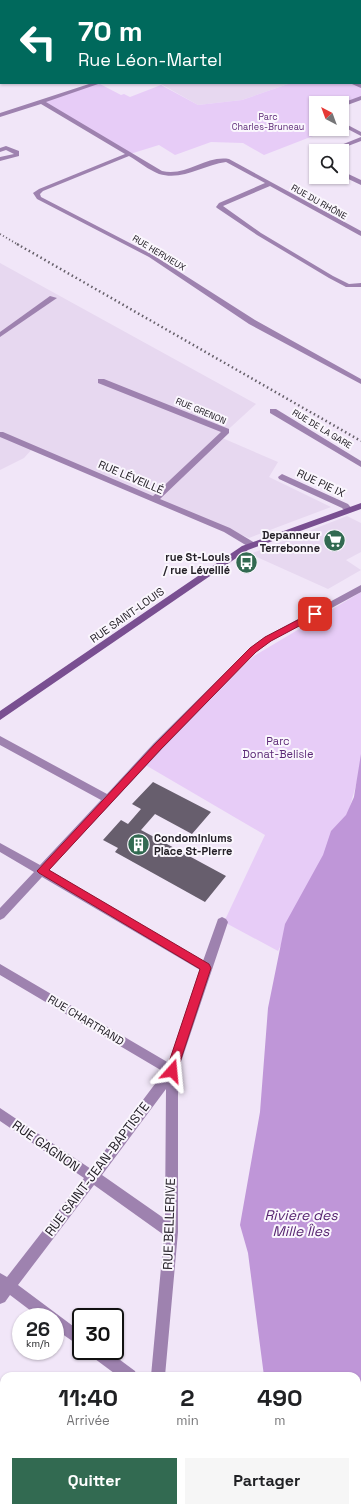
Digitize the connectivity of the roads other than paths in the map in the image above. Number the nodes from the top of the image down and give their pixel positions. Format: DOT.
graph roads {
  1 [pos="95,84"];
  2 [pos="361,98"];
  3 [pos="42,102"];
  4 [pos="349,102"];
  5 [pos="0,115"];
  6 [pos="349,128"];
  7 [pos="361,134"];
  8 [pos="361,139"];
  9 [pos="348,144"];
  10 [pos="0,150"];
  11 [pos="130,154"];
  12 [pos="0,159"];
  13 [pos="349,177"];
  14 [pos="361,183"];
  15 [pos="269,184"];
  16 [pos="361,234"];
  17 [pos="361,285"];
  18 [pos="53,298"];
  19 [pos="0,335"];
  20 [pos="101,381"];
  21 [pos="361,382"];
  22 [pos="272,411"];
  23 [pos="0,434"];
  24 [pos="361,464"];
  25 [pos="282,477"];
  26 [pos="155,499"];
  27 [pos="361,506"];
  28 [pos="349,510"];
  29 [pos="252,545"];
  30 [pos="361,588"];
  31 [pos="0,716"];
  32 [pos="0,740"];
  33 [pos="108,799"];
  34 [pos="0,847"];
  35 [pos="42,871"];
  36 [pos="0,915"];
  37 [pos="222,922"];
  38 [pos="206,968"];
  39 [pos="0,969"];
  40 [pos="172,1071"];
  41 [pos="0,1114"];
  42 [pos="92,1178"];
  43 [pos="171,1232"];
  44 [pos="3,1288"];
  45 [pos="35,1308"];
  46 [pos="108,1360"];
  47 [pos="125,1372"];
  48 [pos="158,1372"];
  1 -- 3 [label="street"];
  2 -- 4 [label="street"];
  3 -- 5 [label="street"];
  3 -- 11 [label="street, RUE DU RHÔNE"];
  6 -- 7 [label="street"];
  8 -- 9 [label="street"];
  10 -- 12 [label="street"];
  11 -- 15 [label="street, RUE DU RHÔNE"];
  11 -- 21 [label="street, RUE HERVIEUX"];
  13 -- 14 [label="street"];
  15 -- 16 [label="street, RUE DU RHÔNE"];
  15 -- 17 [label="street"];
  18 -- 19 [label="street"];
  20 -- 26 [label="street, RUE GRENON"];
  22 -- 24 [label="street, RUE DE LA GARE"];
  23 -- 26 [label="street, RUE LÉVEILLÉ"];
  25 -- 28 [label="street, RUE PIE IX"];
  26 -- 29 [label="street, RUE LÉVEILLÉ"];
  27 -- 28 [label="main road, RUE SAINT-LOUIS"];
  28 -- 29 [label="main road, RUE SAINT-LOUIS"];
  29 -- 31 [label="main road, RUE SAINT-LOUIS"];
  30 -- 33 [label="street"];
  32 -- 33 [label="street"];
  33 -- 35 [label="street"];
  34 -- 35 [label="street"];
  35 -- 36 [label="street"];
  35 -- 38 [label="street"];
  37 -- 38 [label="street, RUE SAINT-JEAN-BAPTISTE"];
  38 -- 40 [label="street, RUE SAINT-JEAN-BAPTISTE"];
  39 -- 40 [label="street, RUE CHARTRAND"];
  40 -- 42 [label="street, RUE SAINT-JEAN-BAPTISTE"];
  40 -- 43 [label="street, RUE BELLERIVE"];
  41 -- 42 [label="street, RUE GAGNON"];
  42 -- 43 [label="street, RUE GAGNON"];
  42 -- 44 [label="street, RUE SAINT-JEAN-BAPTISTE"];
  43 -- 48 [label="street, RUE BELLERIVE"];
  44 -- 45 [label="street"];
  46 -- 47 [label="street"];
}
